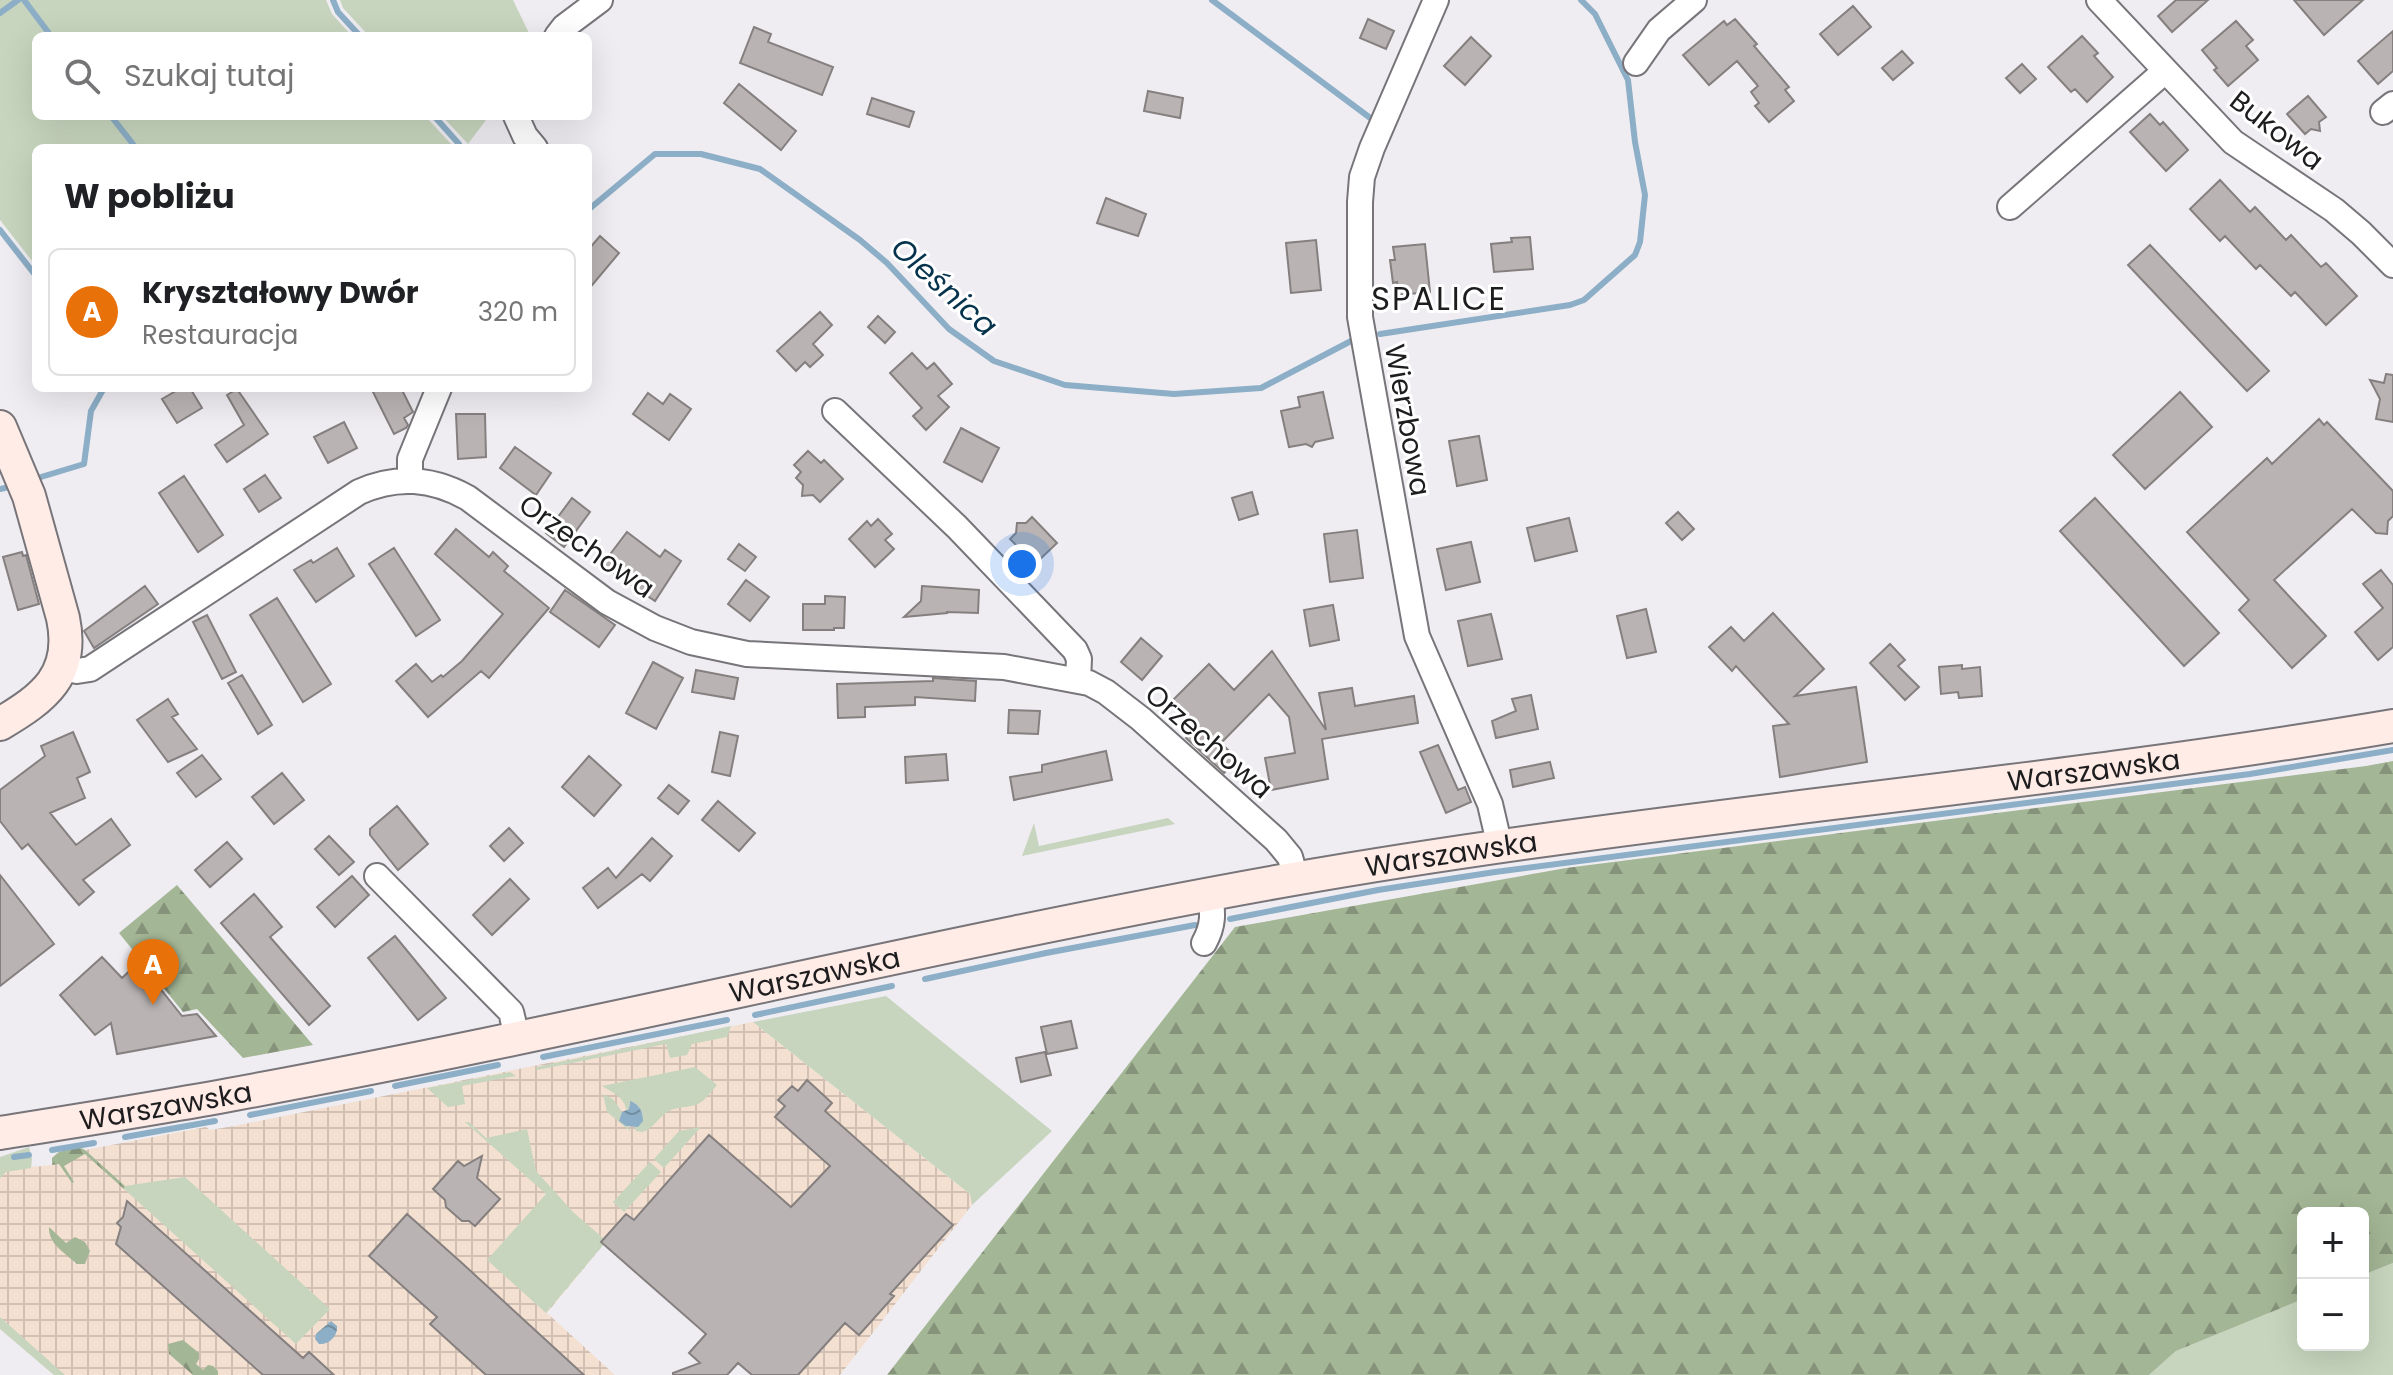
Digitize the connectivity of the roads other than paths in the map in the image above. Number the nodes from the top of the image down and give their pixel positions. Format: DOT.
graph roads {
  1 [pos="600,0"];
  2 [pos="1436,0"];
  3 [pos="1694,0"];
  4 [pos="2099,0"];
  5 [pos="560,32"];
  6 [pos="1636,63"];
  7 [pos="2165,71"];
  8 [pos="518,120"];
  9 [pos="532,144"];
  10 [pos="2010,207"];
  11 [pos="2393,265"];
  12 [pos="437,392"];
  13 [pos="835,411"];
  14 [pos="0,427"];
  15 [pos="410,479"];
  16 [pos="61,668"];
  17 [pos="1078,680"];
  18 [pos="0,724"];
  19 [pos="2393,726"];
  20 [pos="1500,847"];
  21 [pos="377,876"];
  22 [pos="1296,879"];
  23 [pos="1210,894"];
  24 [pos="1204,943"];
  25 [pos="517,1037"];
  26 [pos="0,1133"];
  1 -- 5 [label="street"];
  2 -- 20 [label="street, Wierzbowa"];
  3 -- 6 [label="street"];
  4 -- 7 [label="street, Bukowa"];
  7 -- 10 [label="street"];
  7 -- 11 [label="street, Bukowa"];
  8 -- 9 [label="street"];
  12 -- 15 [label="street"];
  13 -- 17 [label="street"];
  14 -- 16 [label="main road"];
  15 -- 16 [label="street, Orzechowa"];
  15 -- 17 [label="street, Orzechowa"];
  16 -- 18 [label="main road"];
  17 -- 22 [label="street, Orzechowa"];
  19 -- 20 [label="main road, Warszawska"];
  20 -- 22 [label="main road, Warszawska"];
  21 -- 25 [label="street"];
  22 -- 23 [label="main road, Warszawska"];
  23 -- 24 [label="street"];
  23 -- 25 [label="main road, Warszawska"];
  25 -- 26 [label="main road, Warszawska"];
}
